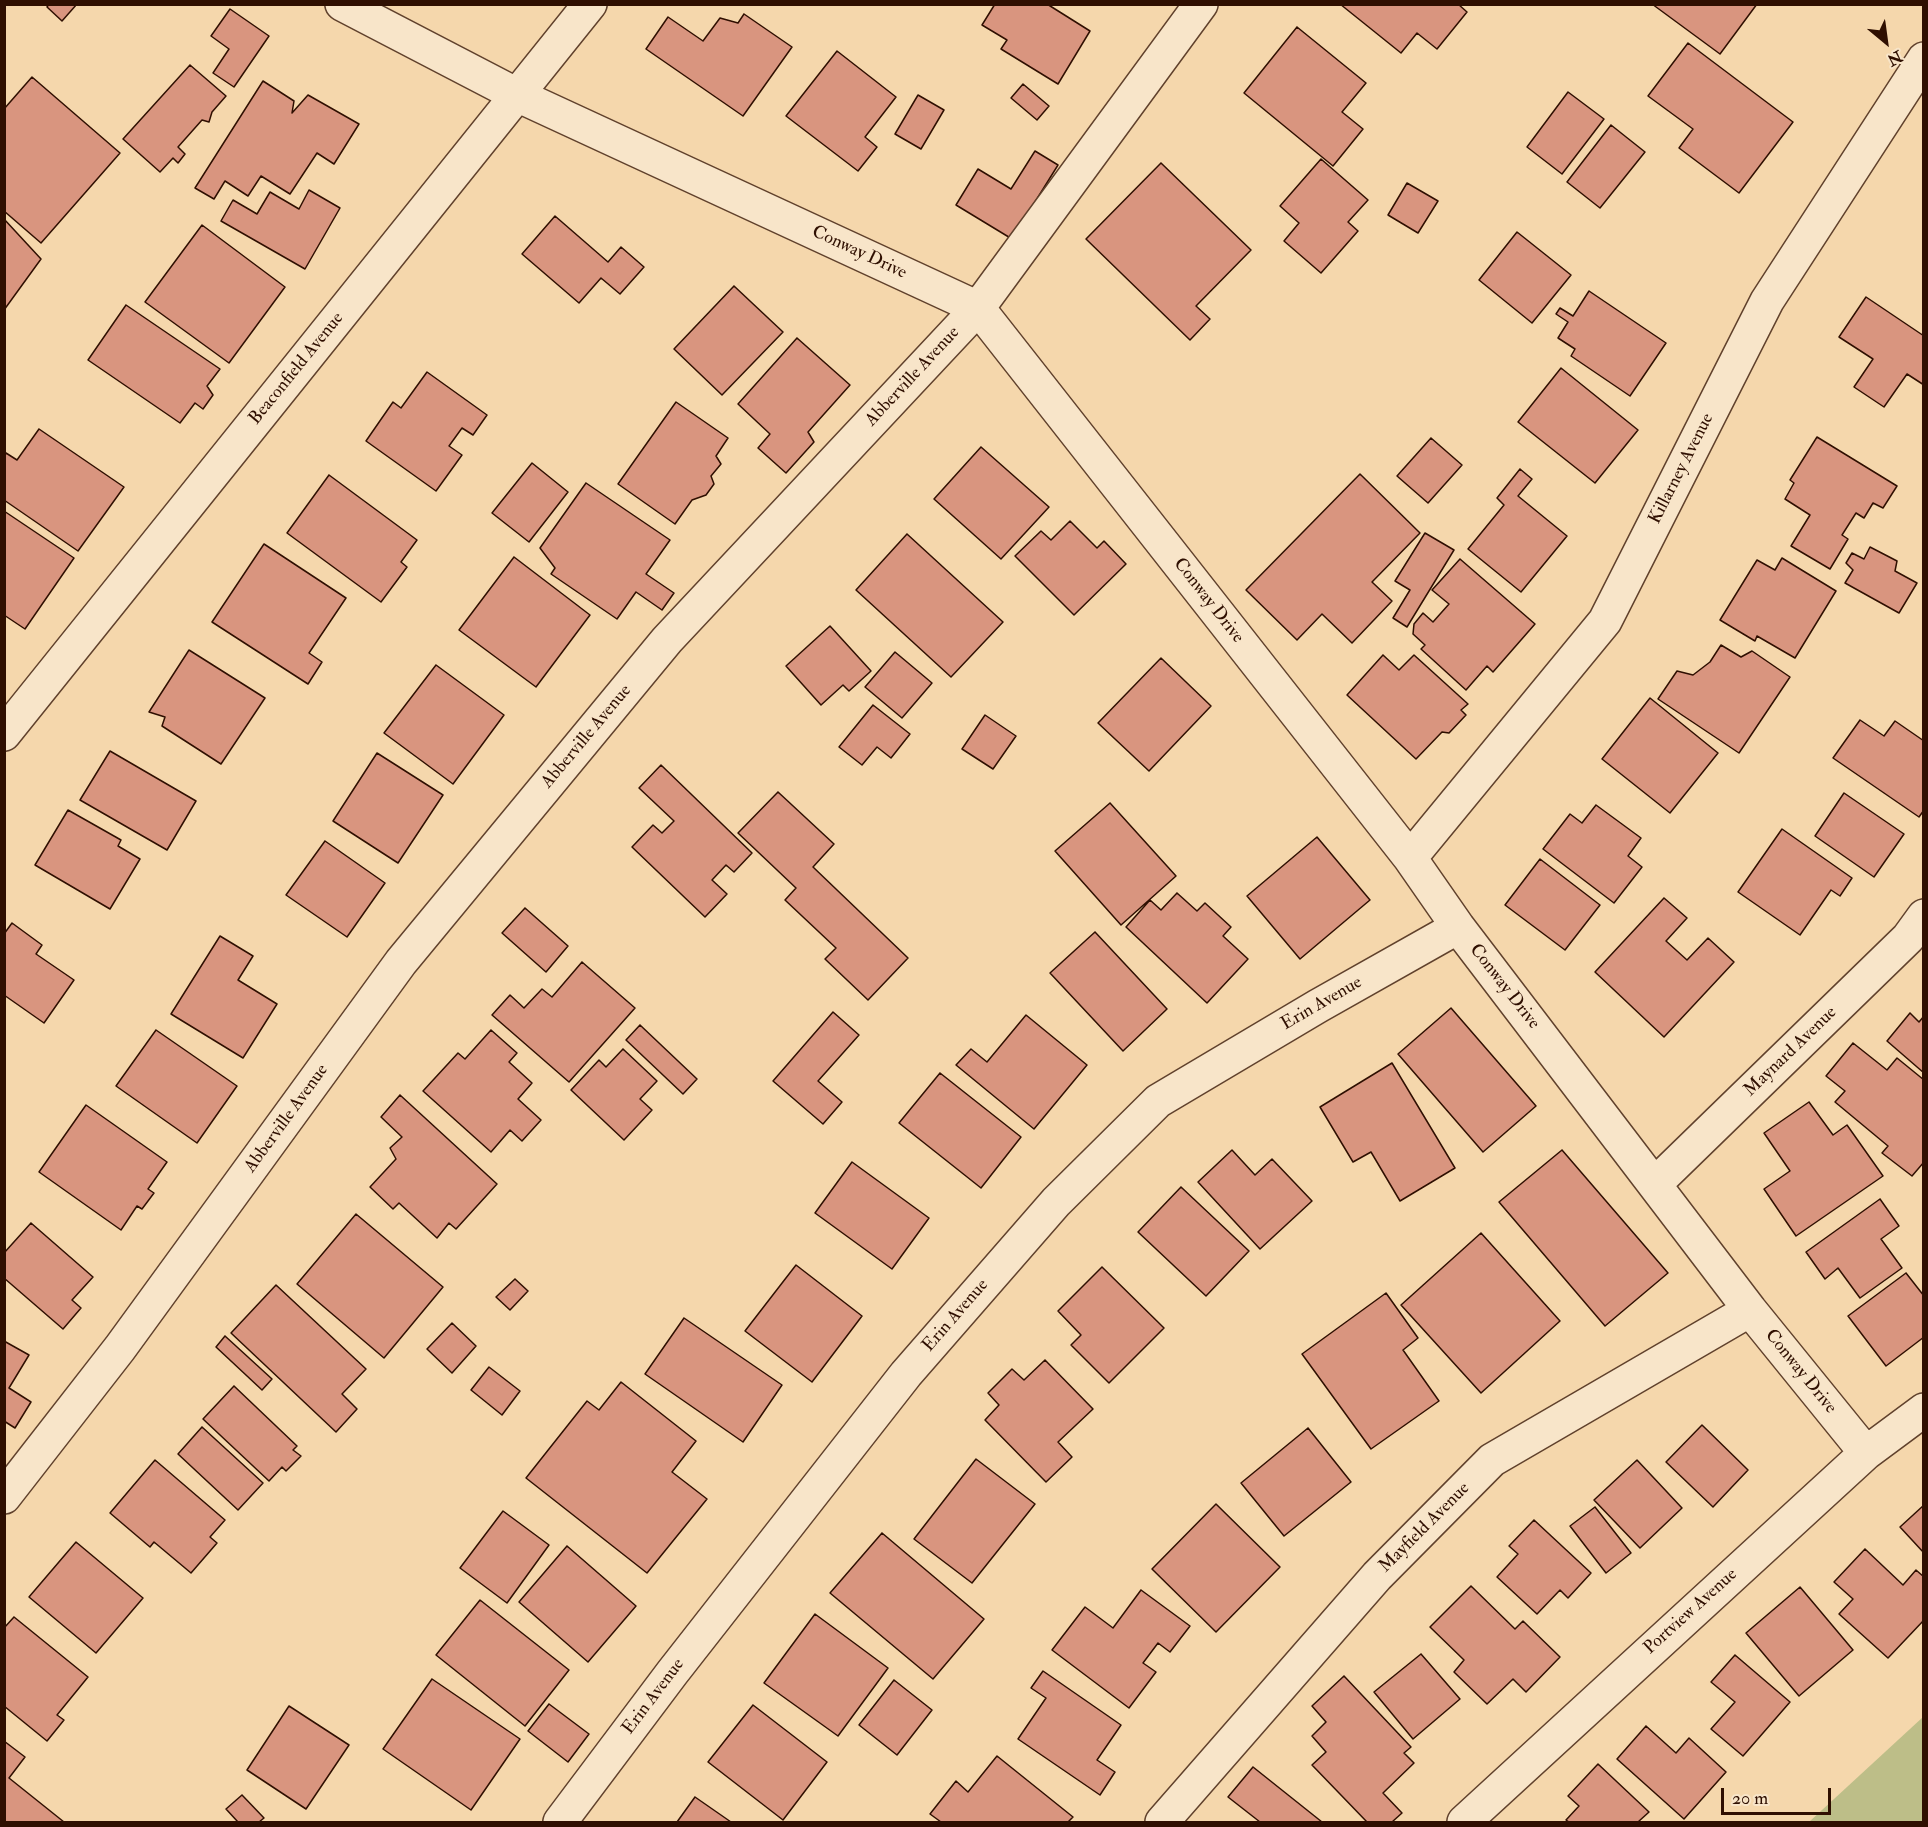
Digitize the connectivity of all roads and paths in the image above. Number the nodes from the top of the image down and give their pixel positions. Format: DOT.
graph roads {
  1 [pos="342,4"];
  2 [pos="590,4"];
  3 [pos="1201,4"];
  4 [pos="1923,59"];
  5 [pos="517,95"];
  6 [pos="978,308"];
  7 [pos="4,734"];
  8 [pos="1410,858"];
  9 [pos="1923,916"];
  10 [pos="1458,927"];
  11 [pos="1655,1184"];
  12 [pos="1750,1310"];
  13 [pos="1923,1410"];
  14 [pos="1866,1454"];
  15 [pos="4,1497"];
  16 [pos="560,1822"];
  17 [pos="1162,1822"];
  18 [pos="1464,1822"];
  1 -- 5 [label="street, Conway Drive"];
  2 -- 5 [label="street, Beaconfield Avenue"];
  3 -- 6 [label="street, Abberville Avenue"];
  4 -- 8 [label="street, Killarney Avenue"];
  5 -- 6 [label="street, Conway Drive"];
  5 -- 7 [label="street, Beaconfield Avenue"];
  6 -- 8 [label="street, Conway Drive"];
  6 -- 15 [label="street, Abberville Avenue"];
  8 -- 10 [label="street, Conway Drive"];
  9 -- 11 [label="street, Maynard Avenue"];
  10 -- 11 [label="street, Conway Drive"];
  10 -- 16 [label="street, Erin Avenue"];
  11 -- 12 [label="street, Conway Drive"];
  12 -- 14 [label="street, Conway Drive"];
  12 -- 17 [label="street, Mayfield Avenue"];
  13 -- 14 [label="street, Portview Avenue"];
  14 -- 18 [label="street, Portview Avenue"];
}
